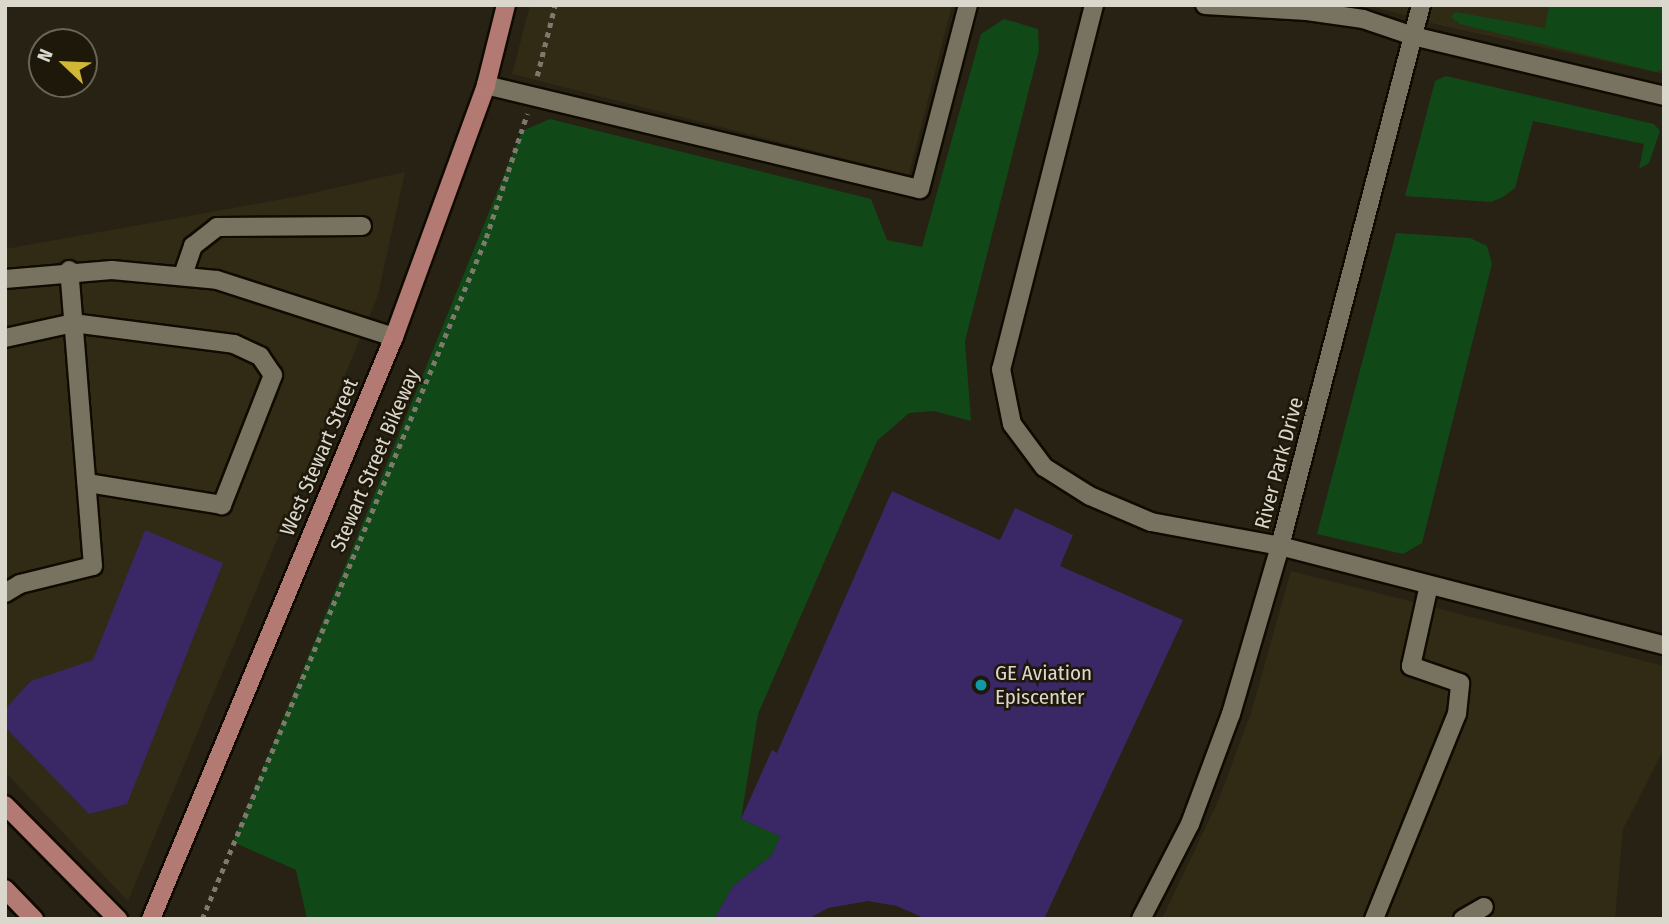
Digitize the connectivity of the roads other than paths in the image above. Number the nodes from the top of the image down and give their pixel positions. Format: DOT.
graph roads {
  1 [pos="506,5"];
  2 [pos="968,5"];
  3 [pos="1094,5"];
  4 [pos="1205,5"];
  5 [pos="1421,5"];
  6 [pos="1413,36"];
  7 [pos="486,85"];
  8 [pos="1664,96"];
  9 [pos="362,226"];
  10 [pos="69,270"];
  11 [pos="183,275"];
  12 [pos="5,279"];
  13 [pos="74,323"];
  14 [pos="394,337"];
  15 [pos="5,338"];
  16 [pos="87,483"];
  17 [pos="1280,547"];
  18 [pos="1429,585"];
  19 [pos="5,593"];
  20 [pos="1664,645"];
  21 [pos="5,806"];
  22 [pos="5,889"];
  23 [pos="1484,907"];
  24 [pos="34,919"];
  25 [pos="118,919"];
  26 [pos="151,919"];
  27 [pos="1141,919"];
  28 [pos="1374,919"];
  29 [pos="1463,919"];
  1 -- 7 [label="main road, West Stewart Street"];
  2 -- 7 [label="street"];
  3 -- 17 [label="street"];
  4 -- 6 [label="street"];
  5 -- 6 [label="street, River Park Drive"];
  6 -- 8 [label="street"];
  6 -- 17 [label="street, River Park Drive"];
  7 -- 14 [label="main road, West Stewart Street"];
  9 -- 11 [label="street"];
  10 -- 11 [label="street"];
  10 -- 12 [label="street"];
  10 -- 13 [label="street"];
  11 -- 14 [label="street"];
  13 -- 15 [label="street"];
  13 -- 16 [label="street"];
  13 -- 16 [label="street"];
  14 -- 26 [label="main road, West Stewart Street"];
  16 -- 19 [label="street"];
  17 -- 18 [label="street"];
  17 -- 27 [label="street, River Park Drive"];
  18 -- 20 [label="street"];
  18 -- 28 [label="street"];
  21 -- 25 [label="main road"];
  22 -- 24 [label="main road"];
  23 -- 29 [label="street"];
}
